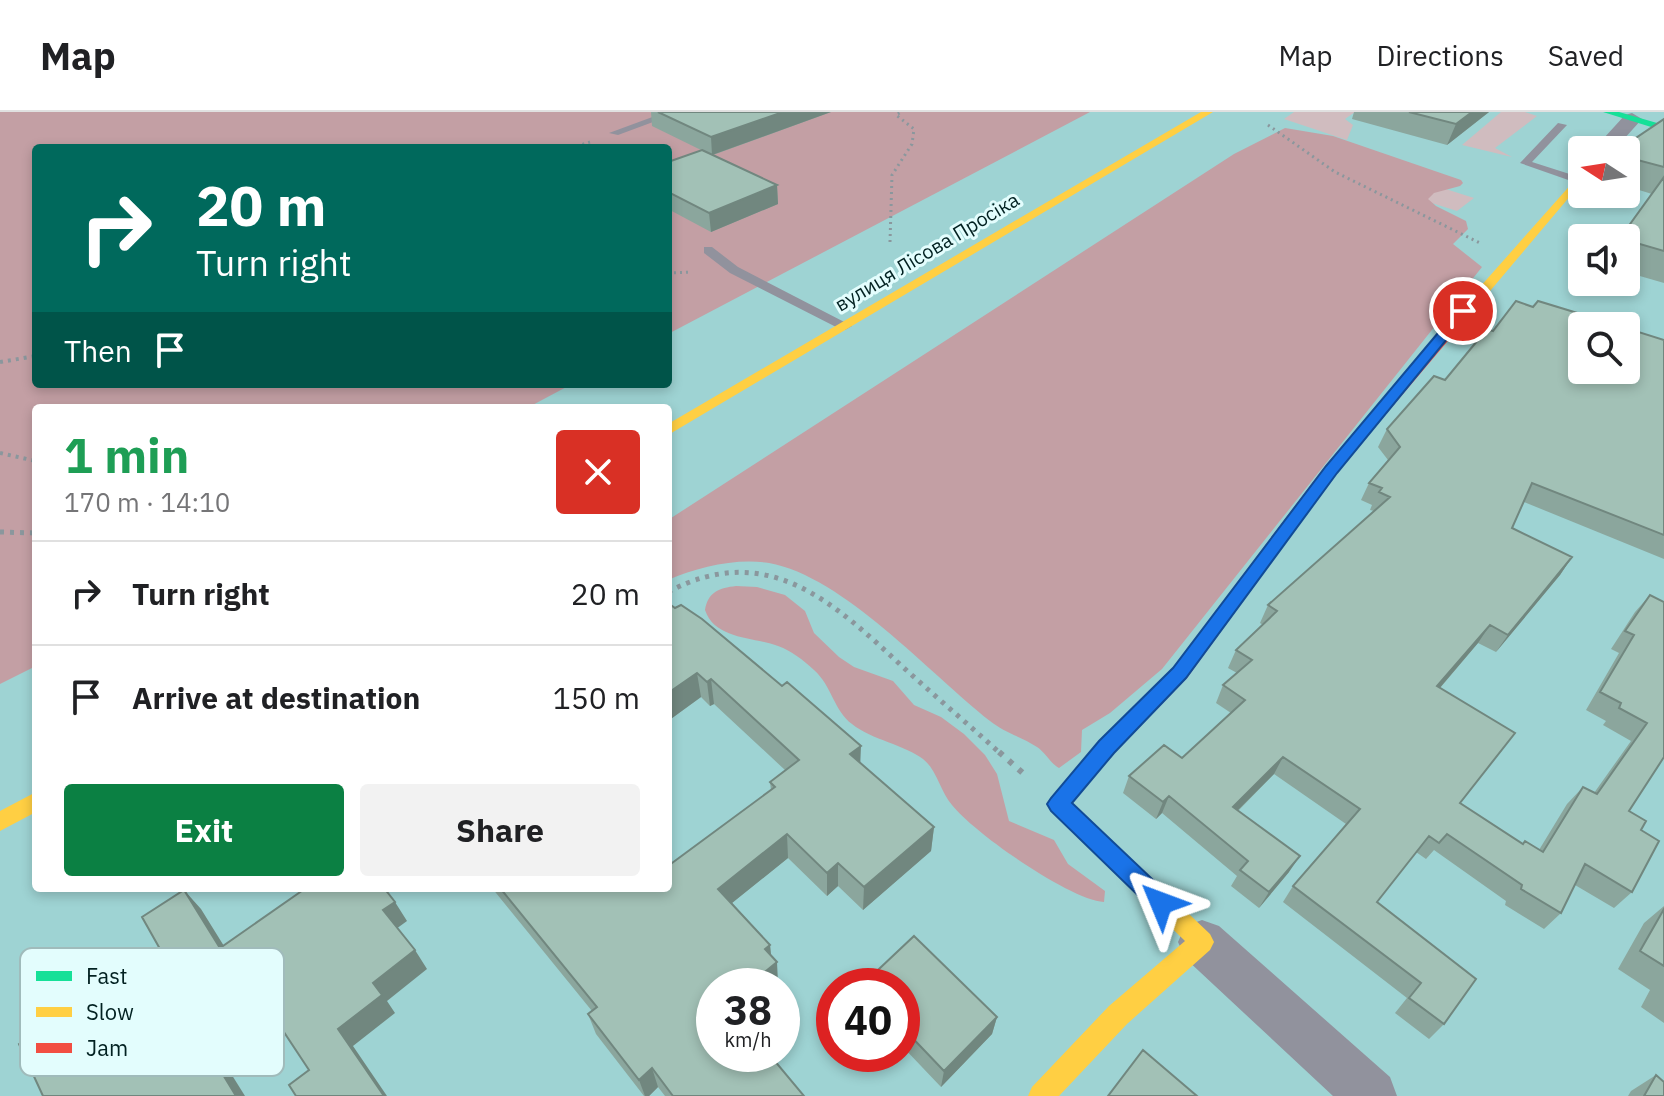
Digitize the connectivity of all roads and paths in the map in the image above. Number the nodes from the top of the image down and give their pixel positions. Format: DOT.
graph roads {
  1 [pos="675,112"];
  2 [pos="901,112"];
  3 [pos="1208,112"];
  4 [pos="1608,112"];
  5 [pos="1632,119"];
  6 [pos="1268,125"];
  7 [pos="1562,125"];
  8 [pos="1664,128"];
  9 [pos="614,133"];
  10 [pos="1616,136"];
  11 [pos="1568,174"];
  12 [pos="1568,191"];
  13 [pos="1452,227"];
  14 [pos="890,242"];
  15 [pos="708,250"];
  16 [pos="845,326"];
  17 [pos="32,357"];
  18 [pos="0,362"];
  19 [pos="672,428"];
  20 [pos="0,453"];
  21 [pos="32,460"];
  22 [pos="0,532"];
  23 [pos="32,533"];
  24 [pos="672,590"];
  25 [pos="32,803"];
  26 [pos="1058,804"];
  27 [pos="0,822"];
  28 [pos="1202,942"];
  29 [pos="1041,1096"];
  30 [pos="1371,1096"];
  1 -- 9 [label="lane"];
  2 -- 14 [label="path"];
  3 -- 16 [label="street, вулиця Лісова Просіка"];
  4 -- 5 [label="street"];
  5 -- 8 [label="street"];
  5 -- 10 [label="street"];
  6 -- 13 [label="path"];
  7 -- 11 [label="lane"];
  12 -- 26 [label="street"];
  15 -- 16 [label="lane"];
  16 -- 19 [label="street, вулиця Лісова Просіка"];
  17 -- 18 [label="path"];
  20 -- 21 [label="path"];
  22 -- 23 [label="path"];
  24 -- 26 [label="path"];
  25 -- 27 [label="street"];
  26 -- 28 [label="street"];
  28 -- 29 [label="street"];
  28 -- 30 [label="street"];
}
